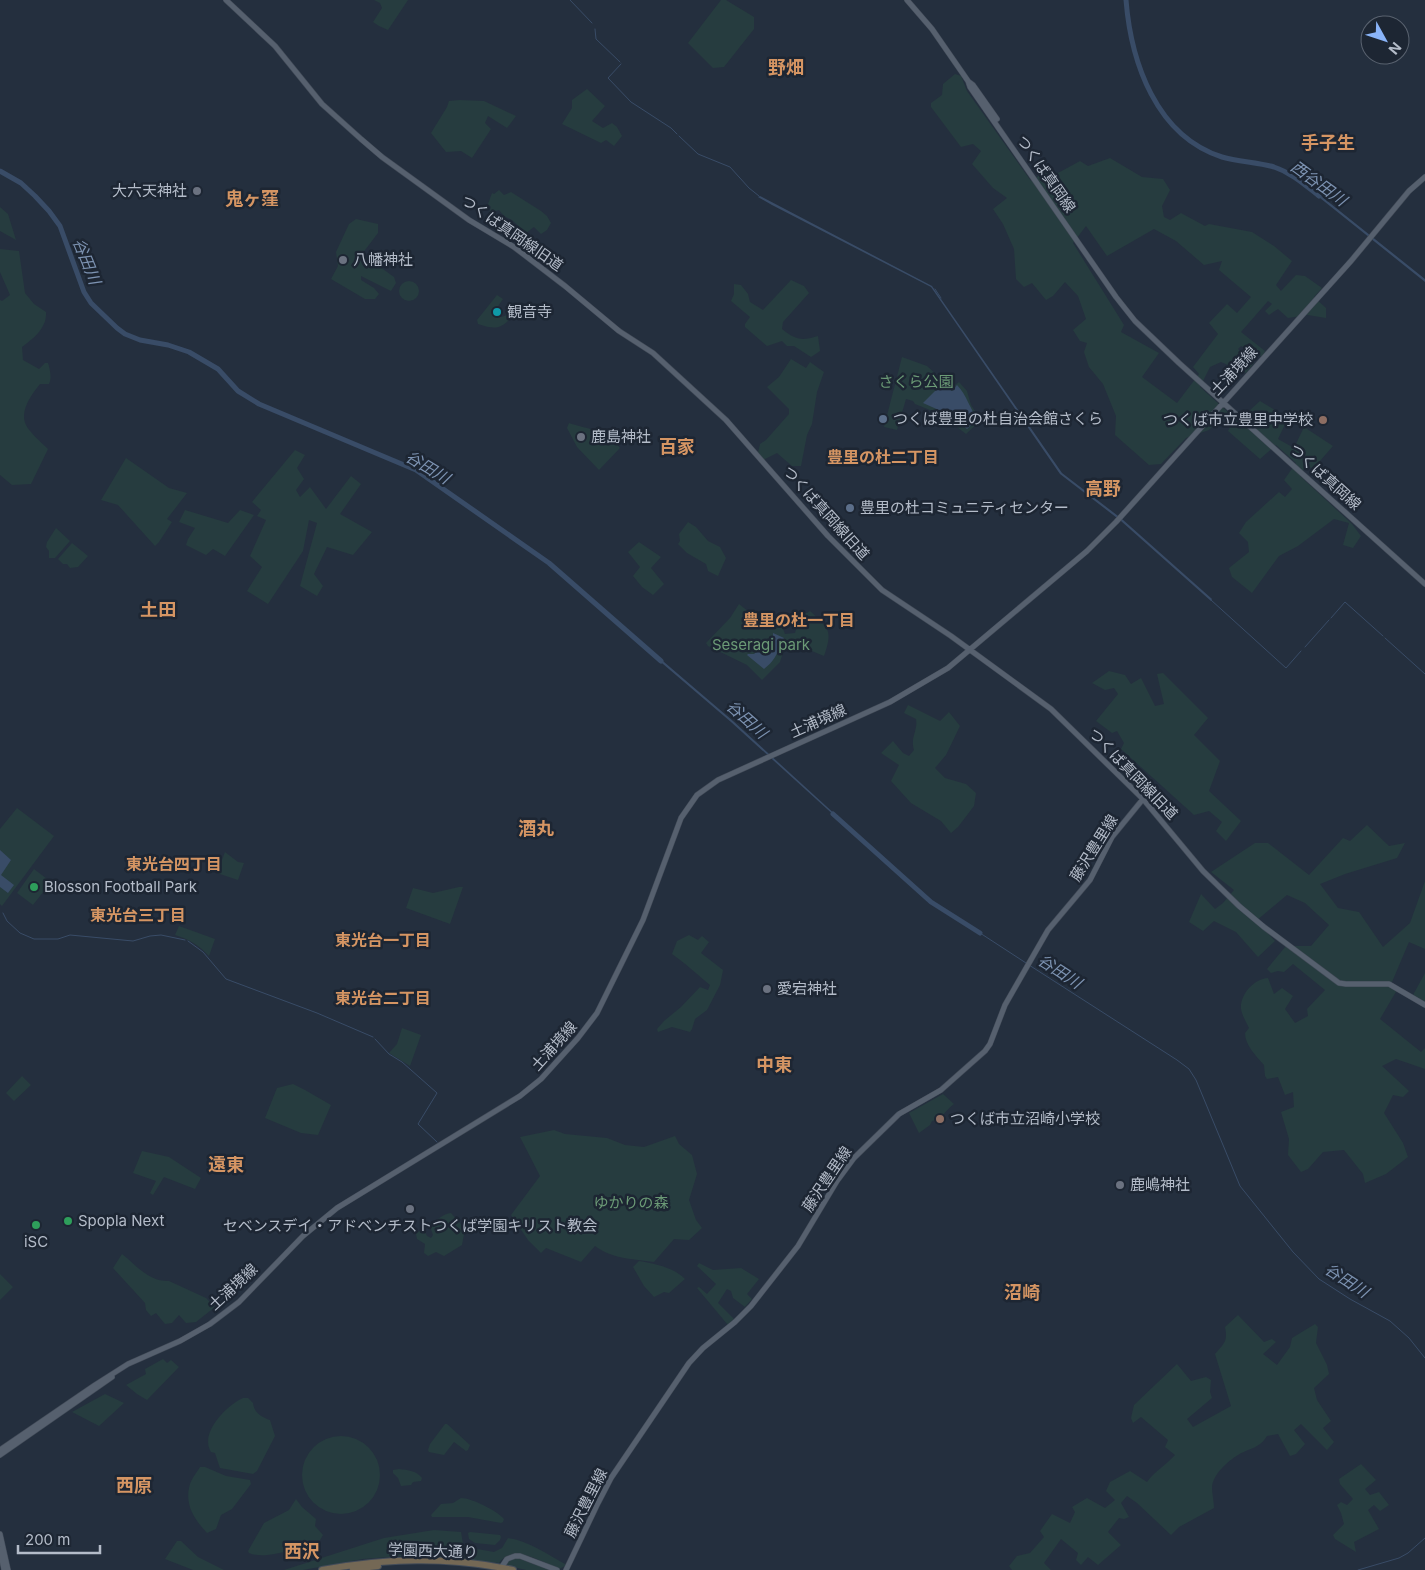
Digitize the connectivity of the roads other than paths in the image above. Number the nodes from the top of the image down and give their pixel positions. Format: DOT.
graph roads {
  1 [pos="226,0"];
  2 [pos="908,0"];
  3 [pos="1425,177"];
  4 [pos="1222,402"];
  5 [pos="1425,584"];
  6 [pos="970,650"];
  7 [pos="1143,799"];
  8 [pos="1425,1004"];
  9 [pos="141,1358"];
  10 [pos="0,1450"];
  11 [pos="0,1455"];
  12 [pos="0,1534"];
  13 [pos="0,1549"];
  14 [pos="501,1568"];
  15 [pos="567,1568"];
  16 [pos="6,1570"];
  17 [pos="322,1570"];
  18 [pos="347,1570"];
  19 [pos="492,1570"];
  20 [pos="513,1570"];
  21 [pos="557,1570"];
  1 -- 6 [label="main road, つくば真岡線旧道"];
  2 -- 4 [label="main road, つくば真岡線"];
  3 -- 4 [label="main road, 土浦境線"];
  4 -- 5 [label="main road, つくば真岡線"];
  4 -- 6 [label="main road, 土浦境線"];
  6 -- 7 [label="main road, つくば真岡線旧道"];
  6 -- 9 [label="main road, 土浦境線"];
  7 -- 8 [label="main road, つくば真岡線旧道"];
  7 -- 15 [label="main road, 藤沢豊里線"];
  9 -- 10 [label="main road"];
  9 -- 11 [label="main road"];
  12 -- 16 [label="main road"];
  13 -- 16 [label="main road"];
  14 -- 17 [label="highway, 学園西大通り"];
  14 -- 20 [label="highway, 学園西大通り"];
  14 -- 21 [label="main road"];
  18 -- 19 [label="highway, 学園西大通り"];
}
